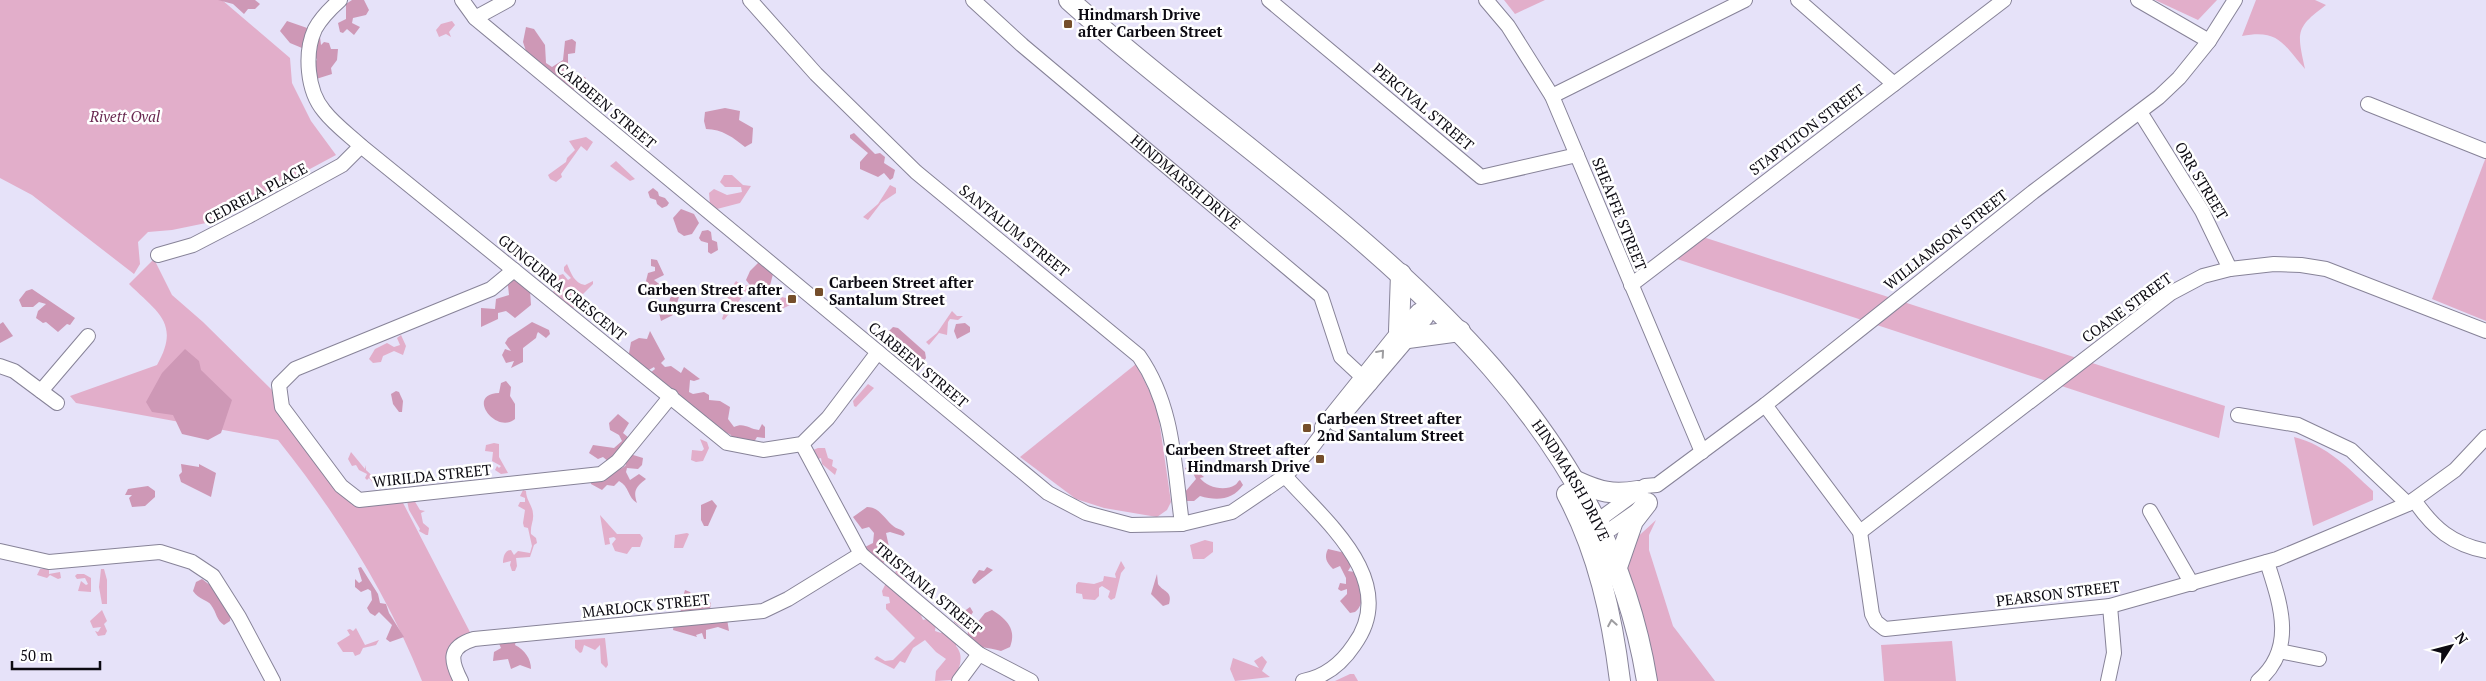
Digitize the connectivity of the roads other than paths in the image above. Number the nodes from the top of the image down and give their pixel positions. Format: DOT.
graph roads {
  1 [pos="340,0"];
  2 [pos="462,0"];
  3 [pos="508,0"];
  4 [pos="750,0"];
  5 [pos="973,0"];
  6 [pos="1069,0"];
  7 [pos="1268,0"];
  8 [pos="1486,0"];
  9 [pos="1745,0"];
  10 [pos="1798,0"];
  11 [pos="2004,0"];
  12 [pos="2138,0"];
  13 [pos="2235,0"];
  14 [pos="474,18"];
  15 [pos="2209,42"];
  16 [pos="1894,84"];
  17 [pos="1552,96"];
  18 [pos="2368,104"];
  19 [pos="2140,112"];
  20 [pos="361,146"];
  21 [pos="2486,151"];
  22 [pos="1577,155"];
  23 [pos="158,255"];
  24 [pos="2230,269"];
  25 [pos="514,270"];
  26 [pos="1402,274"];
  27 [pos="1631,285"];
  28 [pos="1432,303"];
  29 [pos="1460,331"];
  30 [pos="2486,331"];
  31 [pos="1404,335"];
  32 [pos="88,336"];
  33 [pos="878,352"];
  34 [pos="1481,354"];
  35 [pos="0,366"];
  36 [pos="1366,381"];
  37 [pos="41,391"];
  38 [pos="670,396"];
  39 [pos="57,404"];
  40 [pos="1765,405"];
  41 [pos="2238,415"];
  42 [pos="2486,437"];
  43 [pos="802,444"];
  44 [pos="1702,452"];
  45 [pos="1285,476"];
  46 [pos="1576,481"];
  47 [pos="1642,497"];
  48 [pos="2411,502"];
  49 [pos="2150,511"];
  50 [pos="1579,516"];
  51 [pos="1182,524"];
  52 [pos="1600,527"];
  53 [pos="1860,532"];
  54 [pos="0,551"];
  55 [pos="2486,551"];
  56 [pos="861,554"];
  57 [pos="2267,562"];
  58 [pos="1616,570"];
  59 [pos="2192,584"];
  60 [pos="1607,600"];
  61 [pos="2110,606"];
  62 [pos="2280,651"];
  63 [pos="979,654"];
  64 [pos="2319,659"];
  65 [pos="273,681"];
  66 [pos="461,681"];
  67 [pos="959,681"];
  68 [pos="1031,681"];
  69 [pos="1303,681"];
  70 [pos="1620,681"];
  71 [pos="1647,681"];
  72 [pos="2108,681"];
  73 [pos="2258,681"];
  1 -- 20 [label="street, GUNGURRA CRESCENT"];
  2 -- 14 [label="street, CARBEEN STREET"];
  3 -- 14 [label="street"];
  4 -- 51 [label="street, SANTALUM STREET"];
  5 -- 36 [label="street, HINDMARSH DRIVE"];
  6 -- 26 [label="main road, HINDMARSH DRIVE"];
  7 -- 22 [label="street, PERCIVAL STREET"];
  8 -- 17 [label="street, SHEAFFE STREET"];
  9 -- 17 [label="street"];
  10 -- 16 [label="street"];
  11 -- 16 [label="street, STAPYLTON STREET"];
  12 -- 15 [label="street"];
  13 -- 15 [label="street, WILLIAMSON STREET"];
  14 -- 33 [label="street, CARBEEN STREET"];
  15 -- 19 [label="street, WILLIAMSON STREET"];
  16 -- 27 [label="street, STAPYLTON STREET"];
  17 -- 22 [label="street, SHEAFFE STREET"];
  18 -- 21 [label="street"];
  19 -- 24 [label="street, ORR STREET"];
  19 -- 40 [label="street, WILLIAMSON STREET"];
  20 -- 23 [label="street, CEDRELA PLACE"];
  20 -- 25 [label="street, GUNGURRA CRESCENT"];
  22 -- 27 [label="street, SHEAFFE STREET"];
  24 -- 30 [label="street, COANE STREET"];
  24 -- 53 [label="street, COANE STREET"];
  25 -- 38 [label="street, GUNGURRA CRESCENT"];
  25 -- 38 [label="street, WIRILDA STREET"];
  26 -- 28 [label="main road, HINDMARSH DRIVE"];
  26 -- 31 [label="main road"];
  27 -- 44 [label="street, SHEAFFE STREET"];
  28 -- 29 [label="main road, HINDMARSH DRIVE"];
  28 -- 31 [label="street, CARBEEN STREET"];
  29 -- 31 [label="main road"];
  29 -- 34 [label="main road, HINDMARSH DRIVE"];
  31 -- 36 [label="street, CARBEEN STREET"];
  32 -- 37 [label="street"];
  33 -- 43 [label="street"];
  33 -- 51 [label="street, CARBEEN STREET"];
  34 -- 46 [label="main road, HINDMARSH DRIVE"];
  34 -- 50 [label="main road, HINDMARSH DRIVE"];
  35 -- 37 [label="street"];
  36 -- 45 [label="street, CARBEEN STREET"];
  37 -- 39 [label="street"];
  38 -- 43 [label="street, GUNGURRA CRESCENT"];
  40 -- 44 [label="street, WILLIAMSON STREET"];
  40 -- 53 [label="street, PEARSON STREET"];
  41 -- 48 [label="street"];
  42 -- 48 [label="street, PEARSON STREET"];
  43 -- 56 [label="street, TRISTANIA STREET"];
  44 -- 47 [label="street, WILLIAMSON STREET"];
  45 -- 51 [label="street, CARBEEN STREET"];
  45 -- 69 [label="street"];
  46 -- 47 [label="main road"];
  46 -- 52 [label="main road, HINDMARSH DRIVE"];
  47 -- 52 [label="street, WILLIAMSON STREET"];
  47 -- 58 [label="main road"];
  48 -- 55 [label="street"];
  48 -- 57 [label="street, PEARSON STREET"];
  49 -- 59 [label="street"];
  50 -- 52 [label="street"];
  50 -- 60 [label="main road, HINDMARSH DRIVE"];
  52 -- 58 [label="main road, HINDMARSH DRIVE"];
  52 -- 60 [label="street"];
  53 -- 61 [label="street, PEARSON STREET"];
  54 -- 65 [label="street"];
  56 -- 63 [label="street, TRISTANIA STREET"];
  56 -- 66 [label="street, MARLOCK STREET"];
  57 -- 59 [label="street, PEARSON STREET"];
  57 -- 62 [label="street"];
  58 -- 71 [label="main road, HINDMARSH DRIVE"];
  59 -- 61 [label="street, PEARSON STREET"];
  70 -- 60 [label="main road, HINDMARSH DRIVE, one-way"];
  61 -- 72 [label="street"];
  62 -- 64 [label="street"];
  62 -- 73 [label="street"];
  63 -- 67 [label="street"];
  63 -- 68 [label="street, TRISTANIA STREET"];
}
